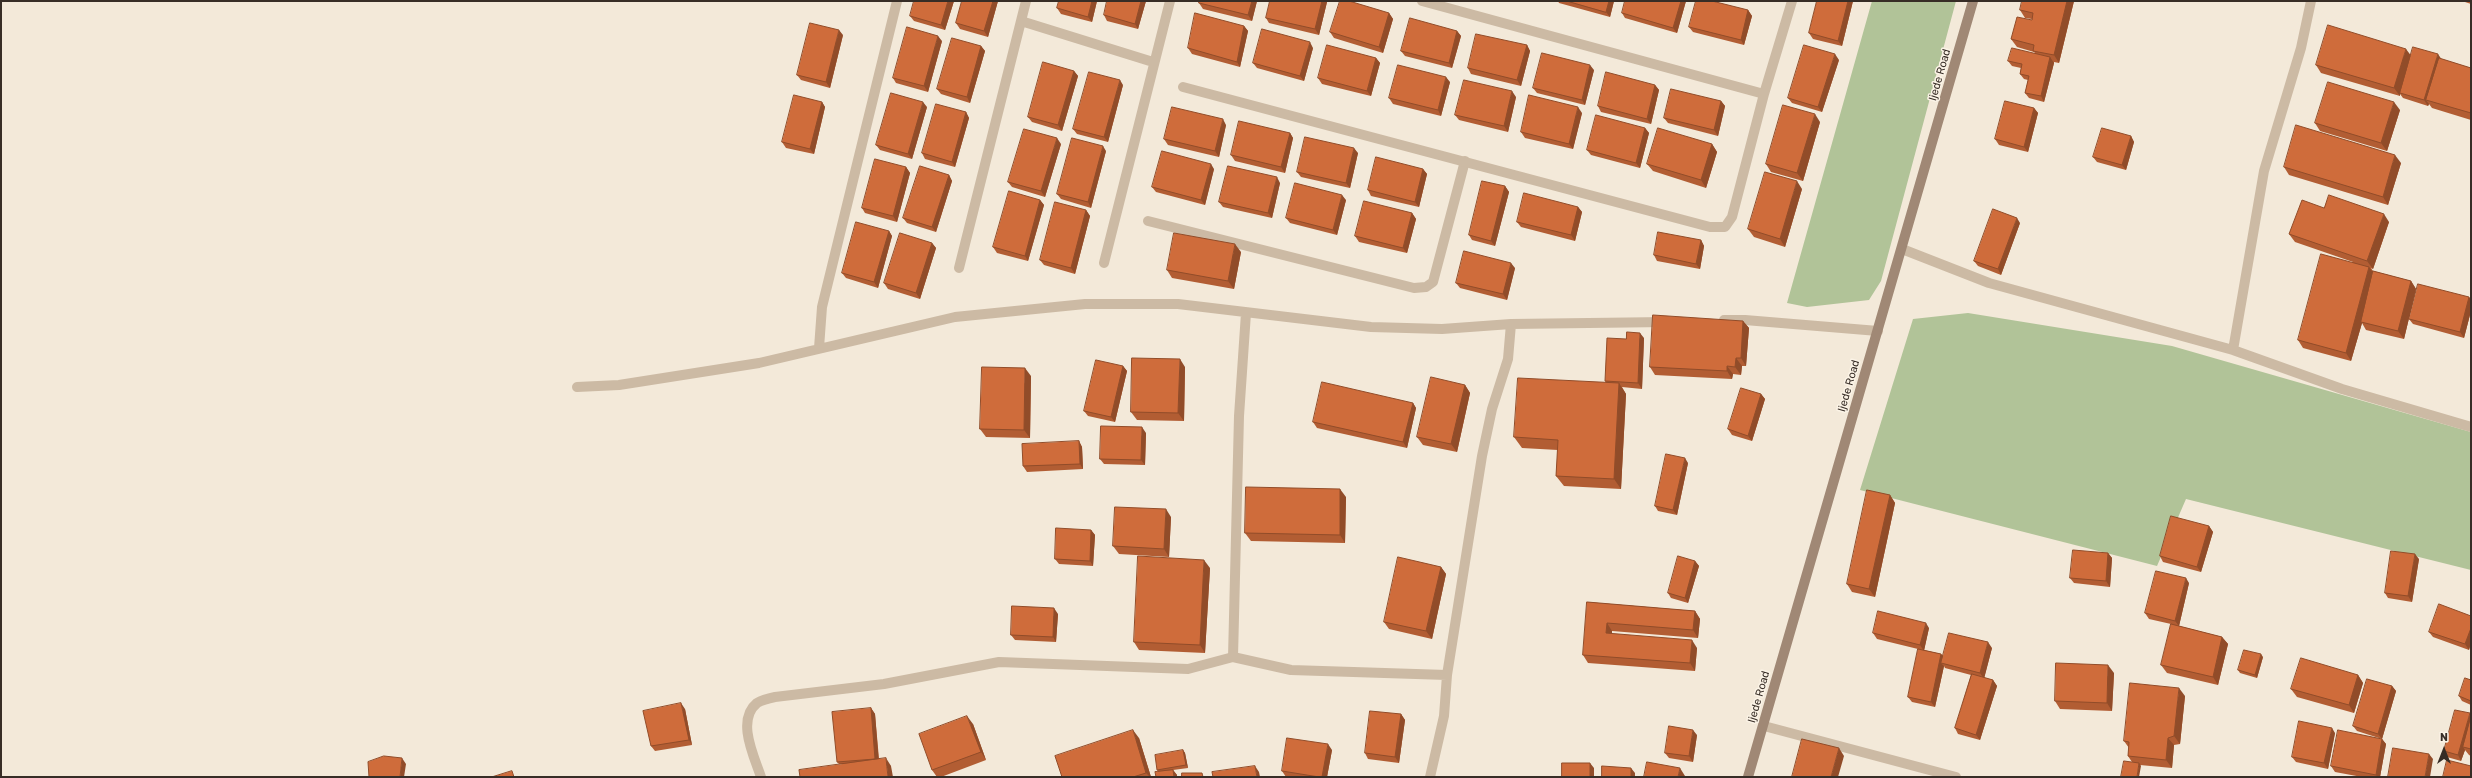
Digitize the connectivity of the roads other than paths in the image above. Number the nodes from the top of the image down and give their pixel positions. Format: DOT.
graph roads {
  1 [pos="897,1"];
  2 [pos="1026,1"];
  3 [pos="1170,1"];
  4 [pos="1422,1"];
  5 [pos="1792,1"];
  6 [pos="1973,1"];
  7 [pos="2310,1"];
  8 [pos="1021,21"];
  9 [pos="1153,62"];
  10 [pos="1183,86"];
  11 [pos="1764,94"];
  12 [pos="1465,161"];
  13 [pos="1148,221"];
  14 [pos="1902,249"];
  15 [pos="1104,263"];
  16 [pos="959,268"];
  17 [pos="1246,313"];
  18 [pos="1679,321"];
  19 [pos="1716,321"];
  20 [pos="1511,324"];
  21 [pos="1878,330"];
  22 [pos="819,348"];
  23 [pos="2233,350"];
  24 [pos="577,388"];
  25 [pos="2471,427"];
  26 [pos="1233,657"];
  27 [pos="1446,676"];
  28 [pos="1764,726"];
  29 [pos="761,777"];
  30 [pos="1430,777"];
  31 [pos="1748,777"];
  32 [pos="1956,777"];
  1 -- 22 [label="street"];
  2 -- 8 [label="street"];
  3 -- 9 [label="street"];
  4 -- 11 [label="street"];
  5 -- 11 [label="street"];
  6 -- 14 [label="main road, Ijede Road"];
  7 -- 23 [label="street"];
  8 -- 9 [label="street"];
  8 -- 16 [label="street"];
  9 -- 15 [label="street"];
  10 -- 12 [label="street"];
  11 -- 12 [label="street"];
  12 -- 13 [label="street"];
  14 -- 21 [label="main road, Ijede Road"];
  14 -- 23 [label="street"];
  17 -- 20 [label="street"];
  17 -- 22 [label="street"];
  17 -- 26 [label="street"];
  18 -- 20 [label="street"];
  19 -- 21 [label="street"];
  20 -- 27 [label="street"];
  21 -- 28 [label="main road, Ijede Road"];
  22 -- 24 [label="street"];
  23 -- 25 [label="street"];
  26 -- 27 [label="street"];
  26 -- 29 [label="street"];
  27 -- 30 [label="street"];
  28 -- 31 [label="main road, Ijede Road"];
  28 -- 32 [label="street"];
}
